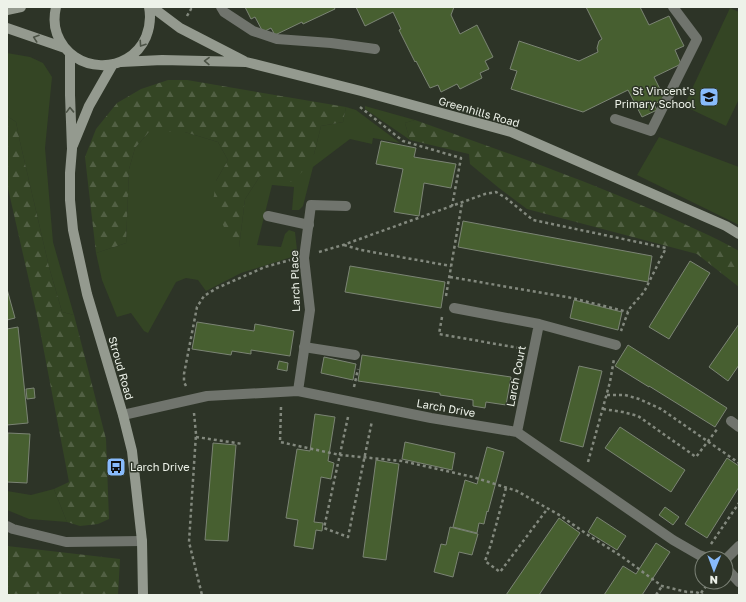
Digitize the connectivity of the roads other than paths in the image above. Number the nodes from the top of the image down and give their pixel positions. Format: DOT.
graph roads {
  1 [pos="21,7"];
  2 [pos="56,7"];
  3 [pos="150,7"];
  4 [pos="221,7"];
  5 [pos="673,7"];
  6 [pos="7,10"];
  7 [pos="7,28"];
  8 [pos="375,50"];
  9 [pos="68,51"];
  10 [pos="246,62"];
  11 [pos="117,63"];
  12 [pos="615,119"];
  13 [pos="72,149"];
  14 [pos="346,206"];
  15 [pos="268,216"];
  16 [pos="309,225"];
  17 [pos="739,234"];
  18 [pos="454,308"];
  19 [pos="539,324"];
  20 [pos="616,345"];
  21 [pos="304,347"];
  22 [pos="355,355"];
  23 [pos="298,390"];
  24 [pos="122,415"];
  25 [pos="517,432"];
  26 [pos="7,526"];
  27 [pos="142,541"];
  28 [pos="694,552"];
  29 [pos="142,595"];
  1 -- 6 [label="street"];
  2 -- 9 [label="street"];
  3 -- 10 [label="street, Greenhills Road"];
  3 -- 11 [label="street, one-way"];
  4 -- 8 [label="street"];
  5 -- 12 [label="street"];
  9 -- 7 [label="street, one-way"];
  9 -- 11 [label="street, Greenhills Road"];
  13 -- 9 [label="street, Stroud Road, one-way"];
  10 -- 11 [label="street, Greenhills Road, one-way"];
  10 -- 17 [label="street, Greenhills Road"];
  11 -- 13 [label="street, Stroud Road"];
  13 -- 24 [label="street, Stroud Road"];
  14 -- 16 [label="street, Larch Place"];
  15 -- 16 [label="street"];
  16 -- 21 [label="street, Larch Place"];
  18 -- 19 [label="street"];
  19 -- 20 [label="street"];
  19 -- 25 [label="street, Larch Court"];
  21 -- 22 [label="street"];
  21 -- 23 [label="street, Larch Place"];
  23 -- 24 [label="street, Larch Drive"];
  23 -- 25 [label="street, Larch Drive"];
  24 -- 27 [label="street, Stroud Road"];
  25 -- 28 [label="street, Larch Drive"];
  26 -- 27 [label="street"];
  27 -- 29 [label="street, Stroud Road"];
}
